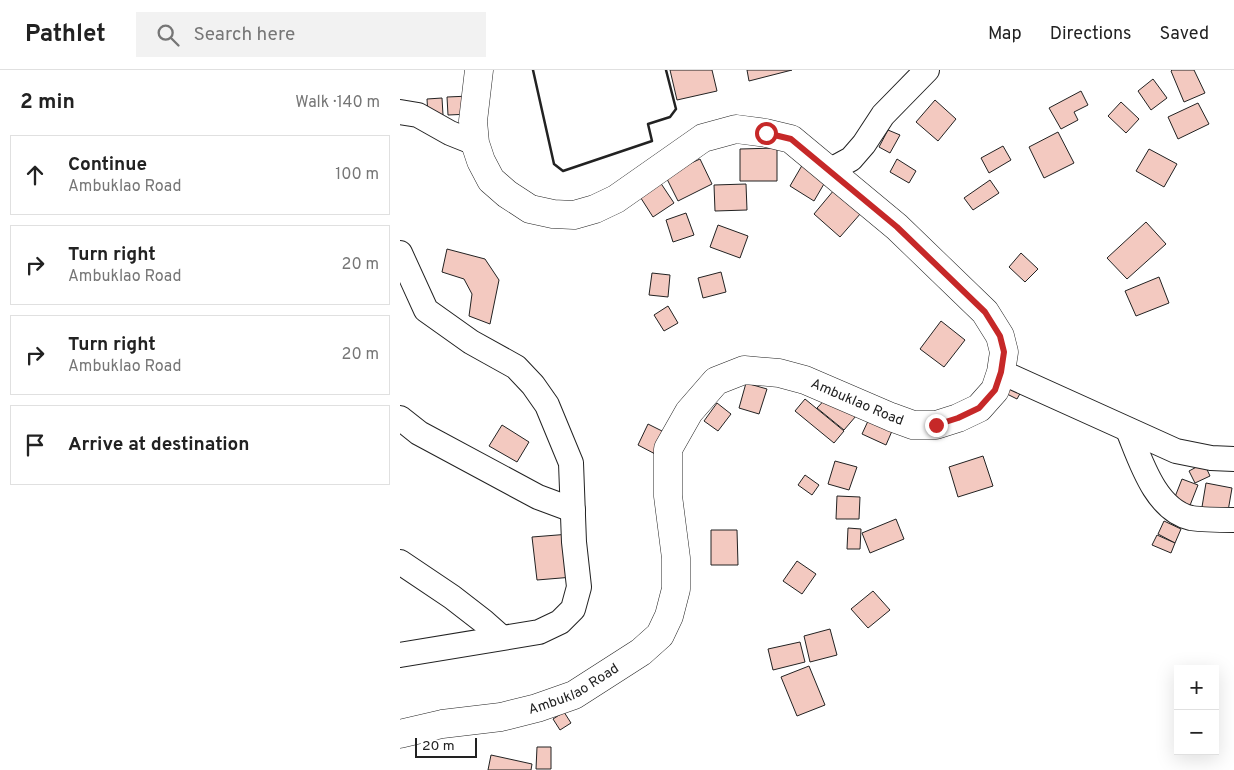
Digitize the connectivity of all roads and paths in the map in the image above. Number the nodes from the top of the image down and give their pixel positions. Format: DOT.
graph roads {
  1 [pos="479,70"];
  2 [pos="927,70"];
  3 [pos="400,112"];
  4 [pos="475,143"];
  5 [pos="829,171"];
  6 [pos="400,253"];
  7 [pos="1001,372"];
  8 [pos="400,418"];
  9 [pos="1128,430"];
  10 [pos="1234,459"];
  11 [pos="573,510"];
  12 [pos="1234,520"];
  13 [pos="400,562"];
  14 [pos="501,638"];
  15 [pos="400,655"];
  16 [pos="400,734"];
  1 -- 4 [label="main road, Ambuklao Road"];
  2 -- 5 [label="street"];
  3 -- 4 [label="street"];
  4 -- 5 [label="main road, Ambuklao Road"];
  5 -- 7 [label="main road, Ambuklao Road"];
  6 -- 11 [label="street"];
  7 -- 9 [label="street"];
  7 -- 16 [label="main road, Ambuklao Road"];
  8 -- 11 [label="street"];
  9 -- 10 [label="street"];
  9 -- 12 [label="street"];
  11 -- 14 [label="street"];
  13 -- 14 [label="street"];
  14 -- 15 [label="street"];
}
